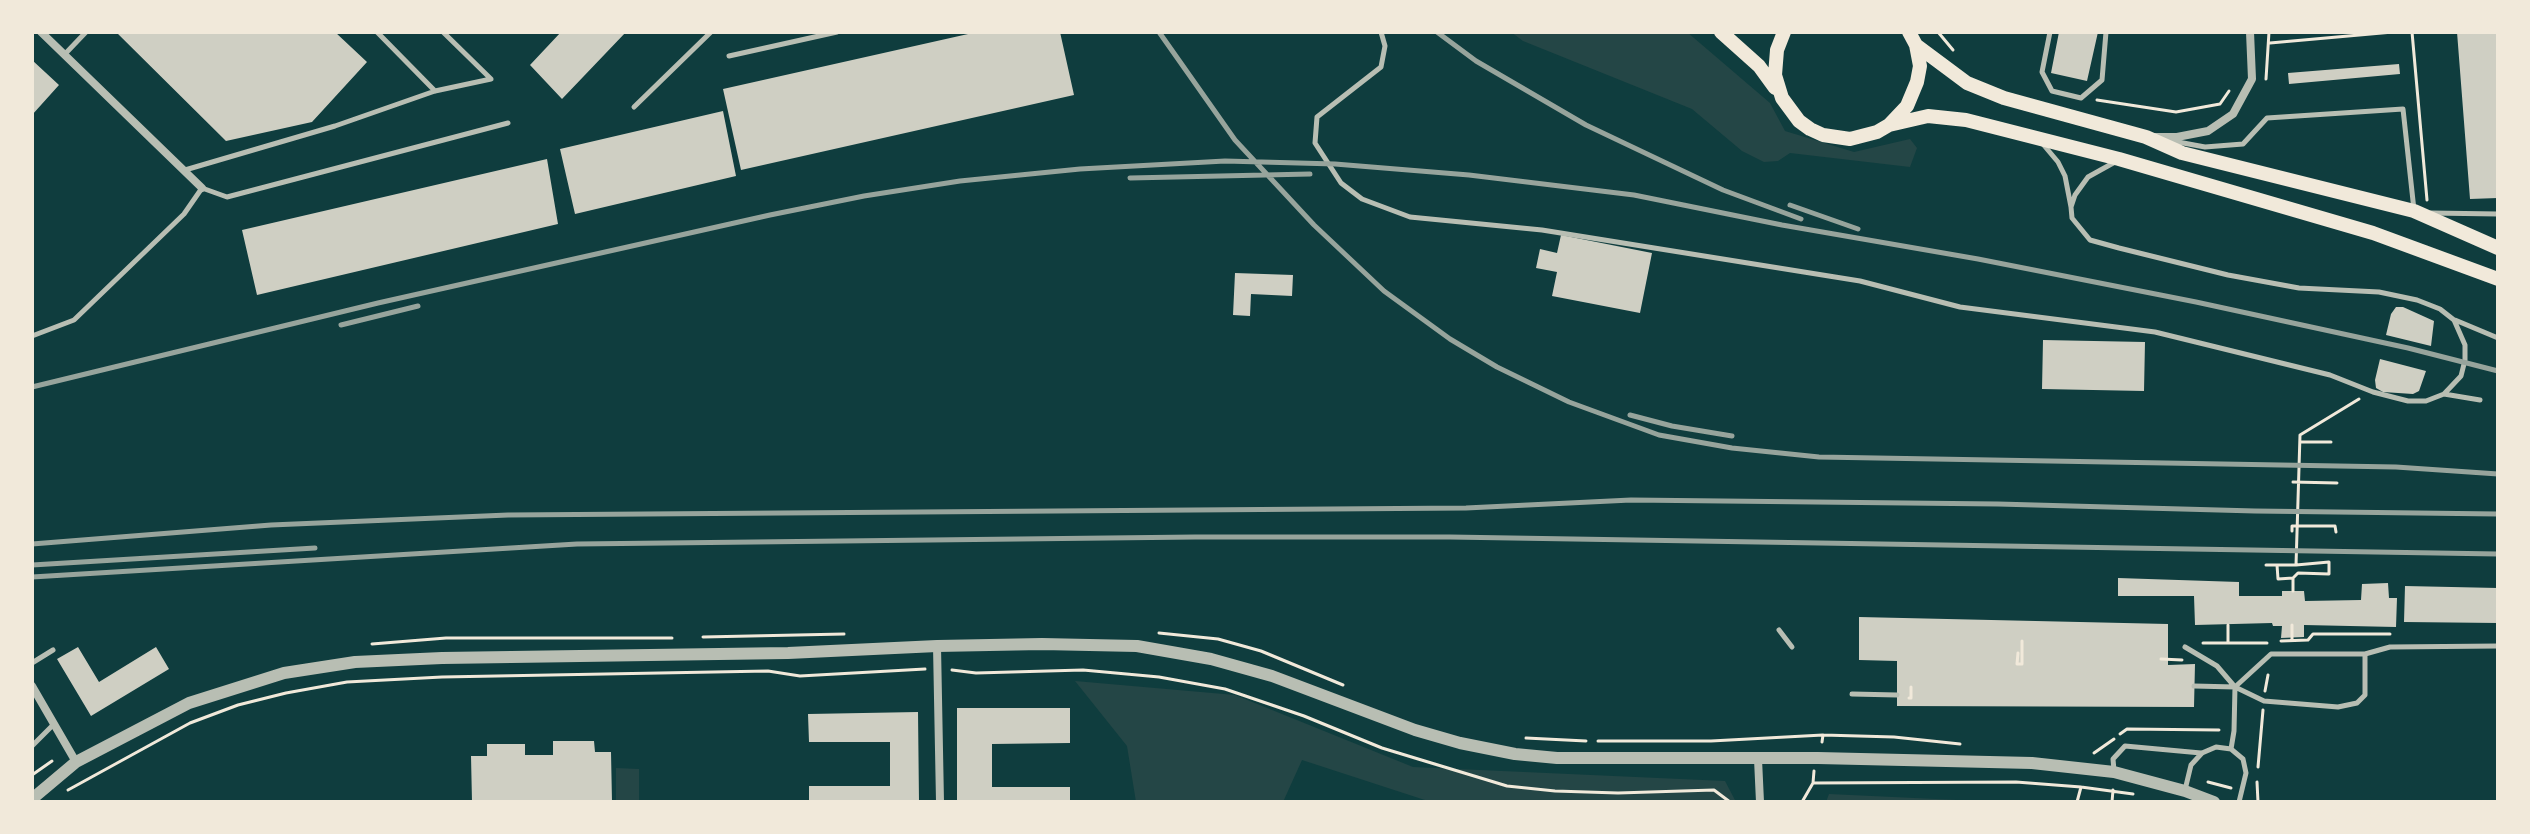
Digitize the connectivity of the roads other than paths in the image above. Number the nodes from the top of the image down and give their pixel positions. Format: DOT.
graph roads {
  1 [pos="41,32"];
  2 [pos="86,32"];
  3 [pos="377,32"];
  4 [pos="443,32"];
  5 [pos="711,32"];
  6 [pos="837,32"];
  7 [pos="1381,32"];
  8 [pos="1721,32"];
  9 [pos="1784,32"];
  10 [pos="2050,32"];
  11 [pos="2106,32"];
  12 [pos="2250,32"];
  13 [pos="1912,39"];
  14 [pos="65,54"];
  15 [pos="729,56"];
  16 [pos="435,91"];
  17 [pos="1782,98"];
  18 [pos="634,107"];
  19 [pos="508,123"];
  20 [pos="1889,125"];
  21 [pos="2146,137"];
  22 [pos="2039,140"];
  23 [pos="2119,159"];
  24 [pos="185,170"];
  25 [pos="202,188"];
  26 [pos="2071,207"];
  27 [pos="2414,211"];
  28 [pos="2498,214"];
  29 [pos="2498,248"];
  30 [pos="2498,279"];
  31 [pos="2454,320"];
  32 [pos="32,336"];
  33 [pos="2498,338"];
  34 [pos="2444,394"];
  35 [pos="2480,400"];
  36 [pos="1779,630"];
  37 [pos="937,646"];
  38 [pos="2498,646"];
  39 [pos="1792,647"];
  40 [pos="2185,647"];
  41 [pos="53,650"];
  42 [pos="2365,654"];
  43 [pos="32,663"];
  44 [pos="32,686"];
  45 [pos="2194,686"];
  46 [pos="2235,687"];
  47 [pos="1852,694"];
  48 [pos="1897,695"];
  49 [pos="55,723"];
  50 [pos="32,746"];
  51 [pos="2231,749"];
  52 [pos="2202,753"];
  53 [pos="1758,759"];
  54 [pos="76,762"];
  55 [pos="2114,772"];
  56 [pos="2185,791"];
  57 [pos="32,799"];
  58 [pos="940,802"];
  59 [pos="1760,802"];
  60 [pos="2214,802"];
  61 [pos="2239,802"];
  1 -- 14 [label="street"];
  2 -- 14 [label="lane"];
  3 -- 16 [label="lane"];
  4 -- 16 [label="lane"];
  5 -- 18 [label="lane"];
  6 -- 15 [label="lane"];
  7 -- 34 [label="lane"];
  8 -- 17 [label="main road"];
  9 -- 17 [label="main road"];
  10 -- 11 [label="lane"];
  12 -- 21 [label="street"];
  13 -- 20 [label="main road"];
  13 -- 21 [label="main road"];
  14 -- 24 [label="street"];
  16 -- 24 [label="lane"];
  17 -- 20 [label="main road"];
  19 -- 25 [label="lane"];
  20 -- 22 [label="main road"];
  21 -- 27 [label="main road"];
  21 -- 27 [label="lane"];
  22 -- 23 [label="main road"];
  22 -- 26 [label="lane"];
  23 -- 26 [label="lane"];
  23 -- 30 [label="main road"];
  24 -- 25 [label="street"];
  25 -- 32 [label="lane"];
  26 -- 31 [label="lane"];
  27 -- 28 [label="lane"];
  27 -- 29 [label="main road"];
  31 -- 33 [label="lane"];
  31 -- 34 [label="lane"];
  34 -- 35 [label="lane"];
  36 -- 39 [label="lane"];
  37 -- 53 [label="street"];
  37 -- 54 [label="street"];
  37 -- 58 [label="street"];
  38 -- 42 [label="lane"];
  40 -- 46 [label="lane"];
  41 -- 43 [label="lane"];
  42 -- 46 [label="lane"];
  42 -- 46 [label="lane"];
  44 -- 49 [label="street"];
  45 -- 46 [label="lane"];
  46 -- 51 [label="lane"];
  47 -- 48 [label="lane"];
  49 -- 50 [label="lane"];
  49 -- 54 [label="street"];
  51 -- 52 [label="lane"];
  51 -- 61 [label="lane"];
  52 -- 55 [label="lane"];
  52 -- 56 [label="lane"];
  53 -- 55 [label="street"];
  53 -- 59 [label="street"];
  54 -- 57 [label="street"];
  55 -- 56 [label="street"];
  56 -- 60 [label="street"];
}
